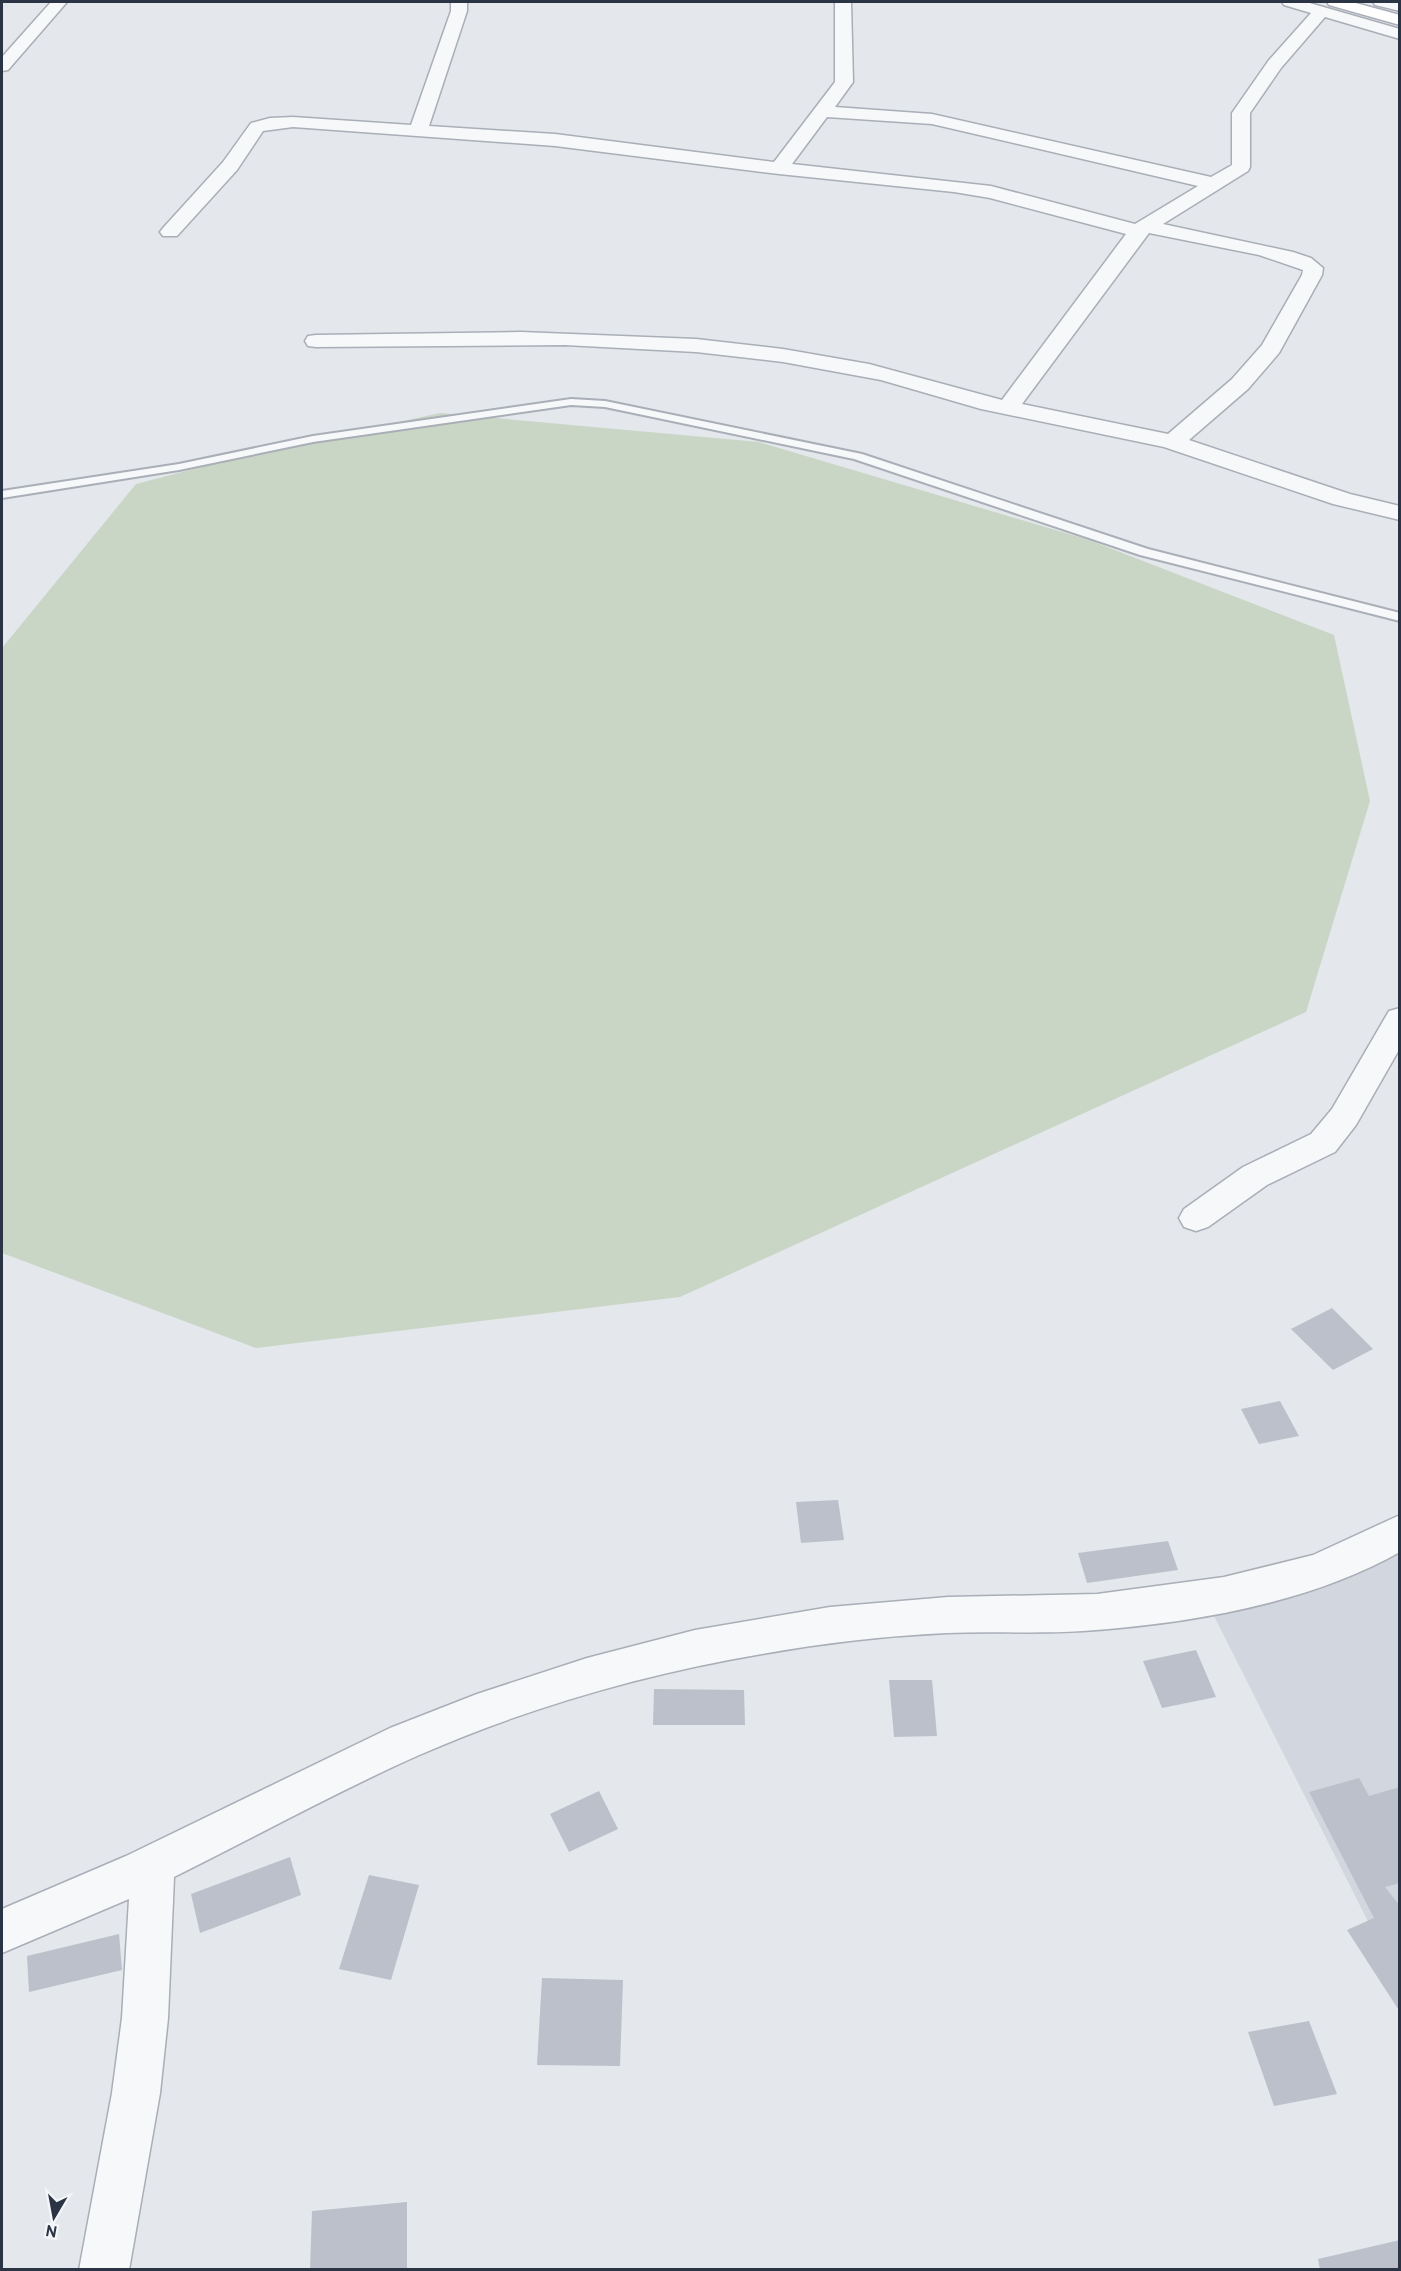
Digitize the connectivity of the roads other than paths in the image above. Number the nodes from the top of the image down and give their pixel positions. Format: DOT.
graph roads {
  1 [pos="60,2"];
  2 [pos="459,2"];
  3 [pos="843,2"];
  4 [pos="1290,2"];
  5 [pos="1381,2"];
  6 [pos="1329,6"];
  7 [pos="1400,6"];
  8 [pos="1400,20"];
  9 [pos="1400,34"];
  10 [pos="2,66"];
  11 [pos="883,99"];
  12 [pos="821,111"];
  13 [pos="913,116"];
  14 [pos="419,129"];
  15 [pos="779,168"];
  16 [pos="1215,184"];
  17 [pos="1142,228"];
  18 [pos="171,232"];
  19 [pos="316,341"];
  20 [pos="1008,408"];
  21 [pos="1173,442"];
  22 [pos="2,495"];
  23 [pos="1400,513"];
  24 [pos="1400,616"];
  25 [pos="1400,1019"];
  26 [pos="1196,1218"];
  27 [pos="1400,1532"];
  28 [pos="153,1866"];
  29 [pos="2,1931"];
  30 [pos="104,2270"];
  1 -- 10 [label="street"];
  2 -- 14 [label="street"];
  3 -- 12 [label="street"];
  4 -- 6 [label="street"];
  5 -- 7 [label="street"];
  6 -- 8 [label="main road"];
  6 -- 9 [label="street"];
  6 -- 16 [label="street"];
  11 -- 13 [label="street"];
  12 -- 13 [label="street"];
  12 -- 15 [label="street"];
  13 -- 16 [label="street"];
  14 -- 15 [label="street"];
  14 -- 18 [label="street"];
  15 -- 17 [label="street"];
  16 -- 17 [label="street"];
  17 -- 20 [label="street"];
  17 -- 21 [label="street"];
  19 -- 20 [label="street"];
  20 -- 21 [label="street"];
  21 -- 23 [label="street"];
  22 -- 24 [label="lane"];
  25 -- 26 [label="street"];
  27 -- 28 [label="street"];
  28 -- 29 [label="street"];
  28 -- 30 [label="street"];
}
